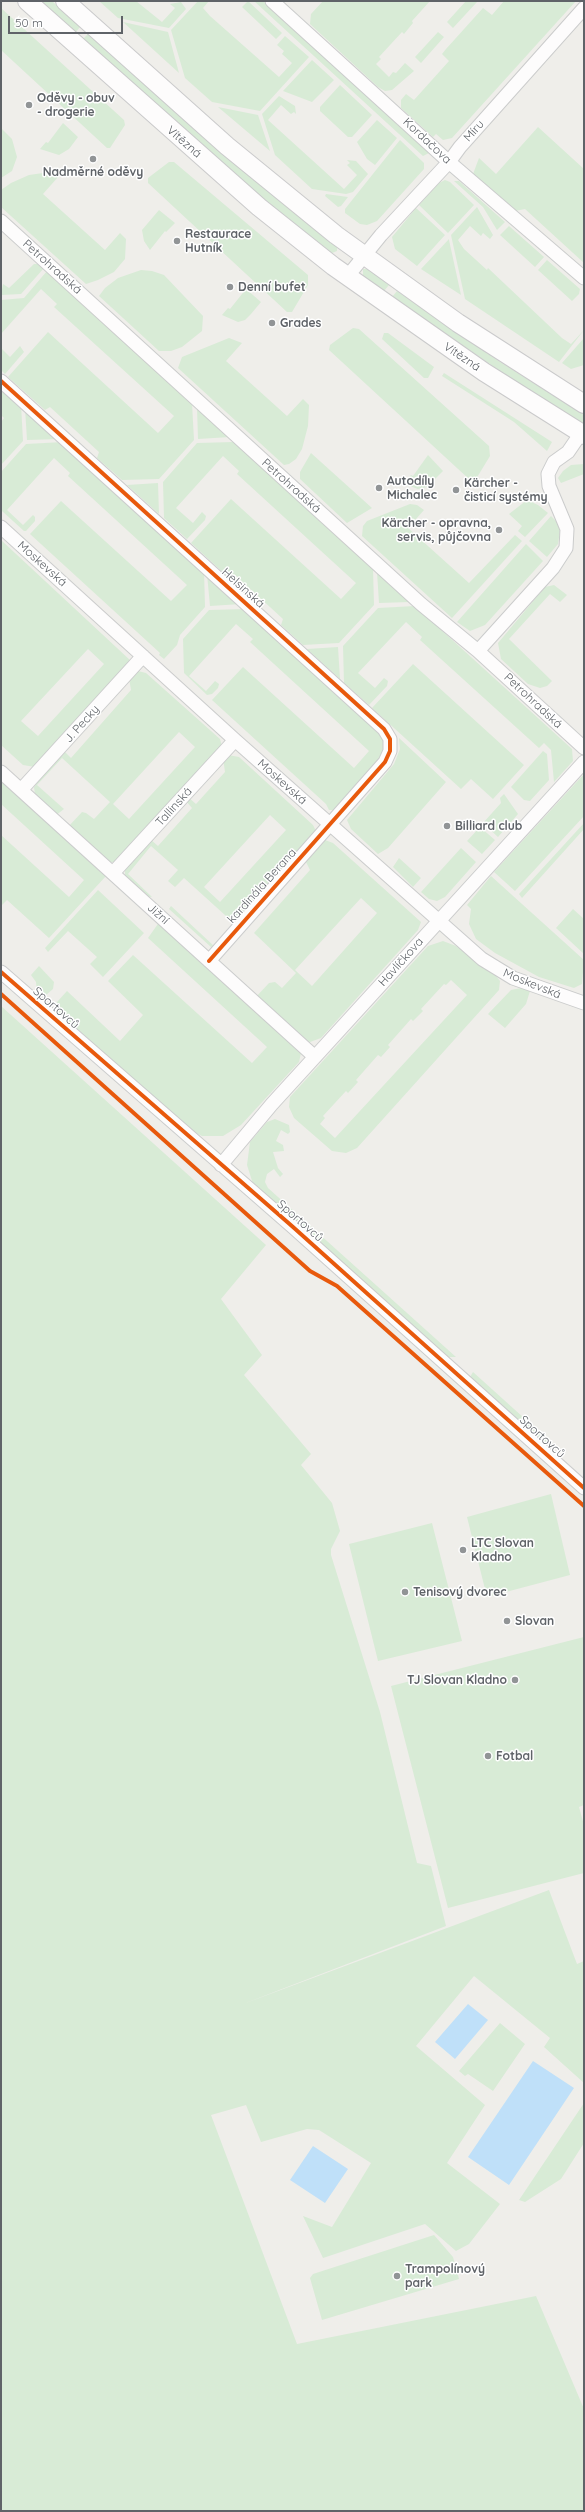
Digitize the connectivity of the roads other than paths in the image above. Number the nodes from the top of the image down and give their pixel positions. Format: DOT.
graph roads {
  1 [pos="27,1"];
  2 [pos="65,1"];
  3 [pos="272,1"];
  4 [pos="584,8"];
  5 [pos="449,162"];
  6 [pos="1,221"];
  7 [pos="364,255"];
  8 [pos="347,277"];
  9 [pos="584,278"];
  10 [pos="1,381"];
  11 [pos="584,404"];
  12 [pos="582,434"];
  13 [pos="1,527"];
  14 [pos="478,650"];
  15 [pos="143,656"];
  16 [pos="235,740"];
  17 [pos="584,748"];
  18 [pos="584,762"];
  19 [pos="1,772"];
  20 [pos="21,790"];
  21 [pos="331,825"];
  22 [pos="113,873"];
  23 [pos="438,922"];
  24 [pos="209,961"];
  25 [pos="1,972"];
  26 [pos="584,1003"];
  27 [pos="315,1057"];
  28 [pos="221,1165"];
  29 [pos="584,1488"];
  1 -- 8 [label="main road, Vítězná"];
  2 -- 7 [label="main road, Vítězná"];
  3 -- 5 [label="street, Kordačova"];
  4 -- 5 [label="street, Míru"];
  5 -- 7 [label="street, Míru"];
  5 -- 9 [label="street, Kordačova"];
  6 -- 14 [label="street, Petrohradská"];
  7 -- 8 [label="street"];
  7 -- 11 [label="main road, Vítězná"];
  8 -- 12 [label="main road, Vítězná"];
  10 -- 21 [label="street, Helsinská"];
  12 -- 14 [label="street, Vítězná"];
  13 -- 15 [label="street, Moskevská"];
  14 -- 17 [label="street, Petrohradská"];
  15 -- 16 [label="street, Moskevská"];
  15 -- 20 [label="street, J. Pecky"];
  16 -- 21 [label="street, Moskevská"];
  16 -- 22 [label="street, Tallinská"];
  18 -- 23 [label="street, Havlíčkova"];
  19 -- 20 [label="street, Jižní"];
  20 -- 22 [label="street, Jižní"];
  21 -- 23 [label="street, Moskevská"];
  21 -- 24 [label="street, kardinála Berana"];
  22 -- 24 [label="street, Jižní"];
  23 -- 26 [label="street, Moskevská"];
  23 -- 27 [label="street, Havlíčkova"];
  24 -- 27 [label="street, Jižní"];
  25 -- 28 [label="street, Sportovců"];
  27 -- 28 [label="street, Havlíčkova"];
  28 -- 29 [label="street, Sportovců"];
}
